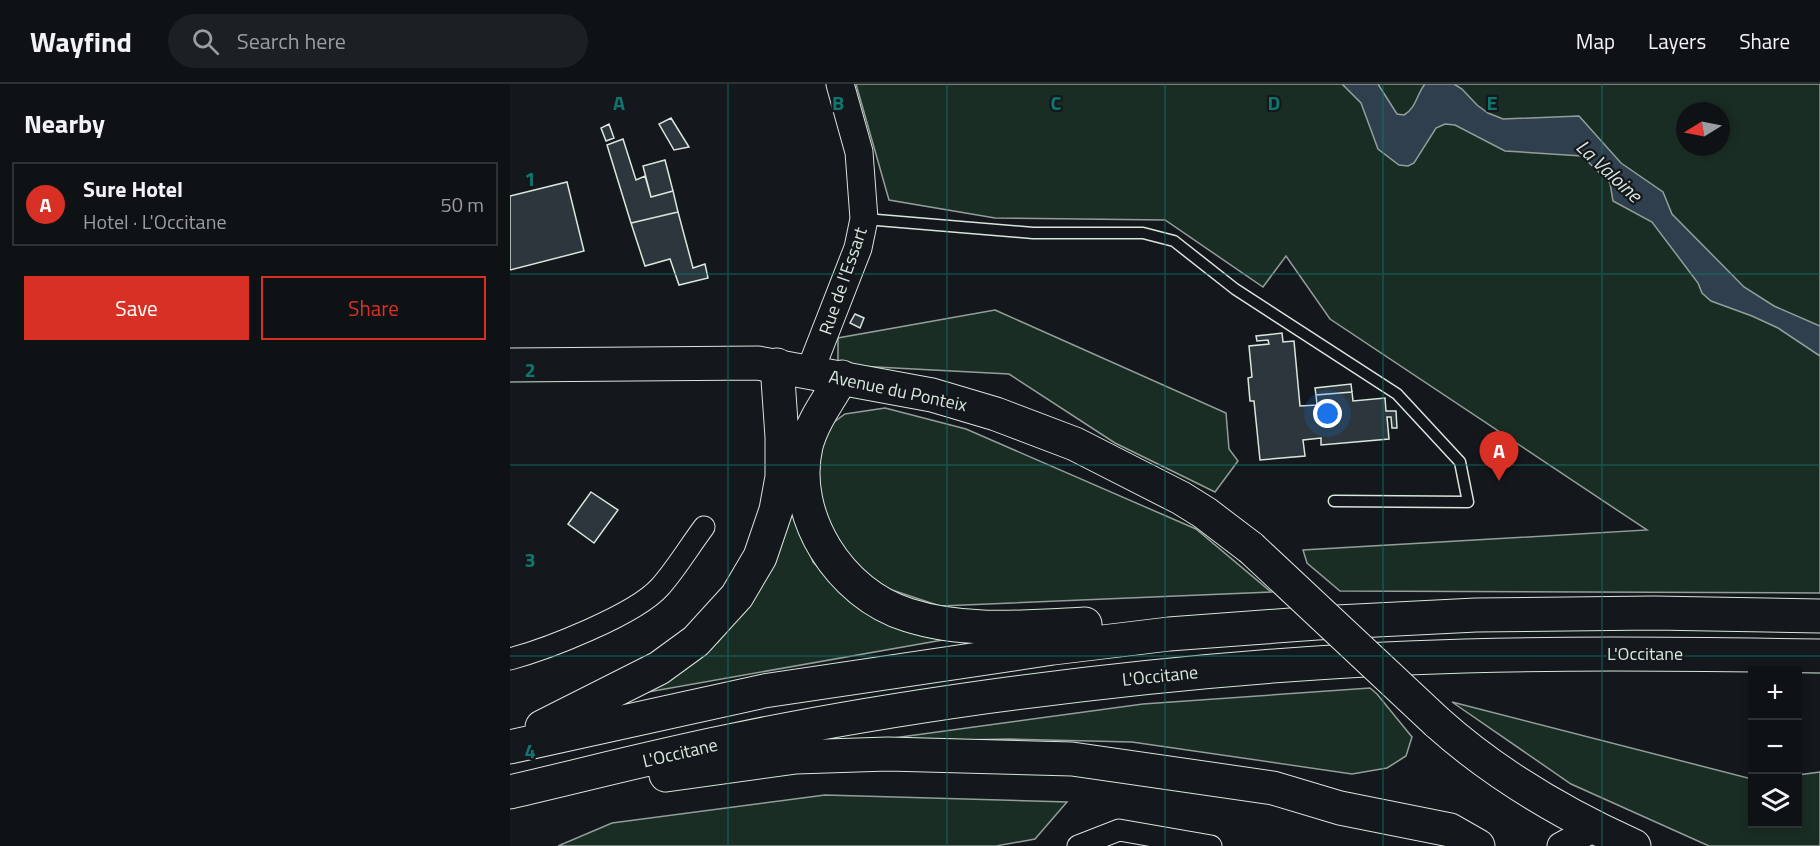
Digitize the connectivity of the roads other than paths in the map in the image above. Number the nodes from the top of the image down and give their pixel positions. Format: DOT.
graph roads {
  1 [pos="840,84"];
  2 [pos="864,219"];
  3 [pos="510,365"];
  4 [pos="777,365"];
  5 [pos="810,372"];
  6 [pos="842,377"];
  7 [pos="1334,501"];
  8 [pos="704,527"];
  9 [pos="1820,616"];
  10 [pos="1169,634"];
  11 [pos="1820,656"];
  12 [pos="510,659"];
  13 [pos="510,745"];
  14 [pos="614,769"];
  15 [pos="510,792"];
  16 [pos="1594,828"];
  17 [pos="1078,846"];
  18 [pos="1211,846"];
  19 [pos="1478,846"];
  20 [pos="1561,846"];
  21 [pos="1634,846"];
  1 -- 2 [label="street, Rue de l'Essart"];
  2 -- 5 [label="street, Rue de l'Essart"];
  2 -- 7 [label="lane"];
  3 -- 4 [label="main road, Avenue du Ponteix"];
  4 -- 5 [label="main road, Avenue du Ponteix"];
  4 -- 13 [label="main road"];
  5 -- 6 [label="main road, Avenue du Ponteix"];
  6 -- 10 [label="main road"];
  6 -- 16 [label="main road, Avenue du Ponteix, bridge"];
  8 -- 12 [label="street"];
  9 -- 10 [label="main road"];
  10 -- 13 [label="main road"];
  11 -- 14 [label="main road, L'Occitane"];
  14 -- 15 [label="main road, L'Occitane"];
  14 -- 19 [label="main road"];
  16 -- 20 [label="street"];
  16 -- 21 [label="main road"];
  17 -- 18 [label="street"];
}
